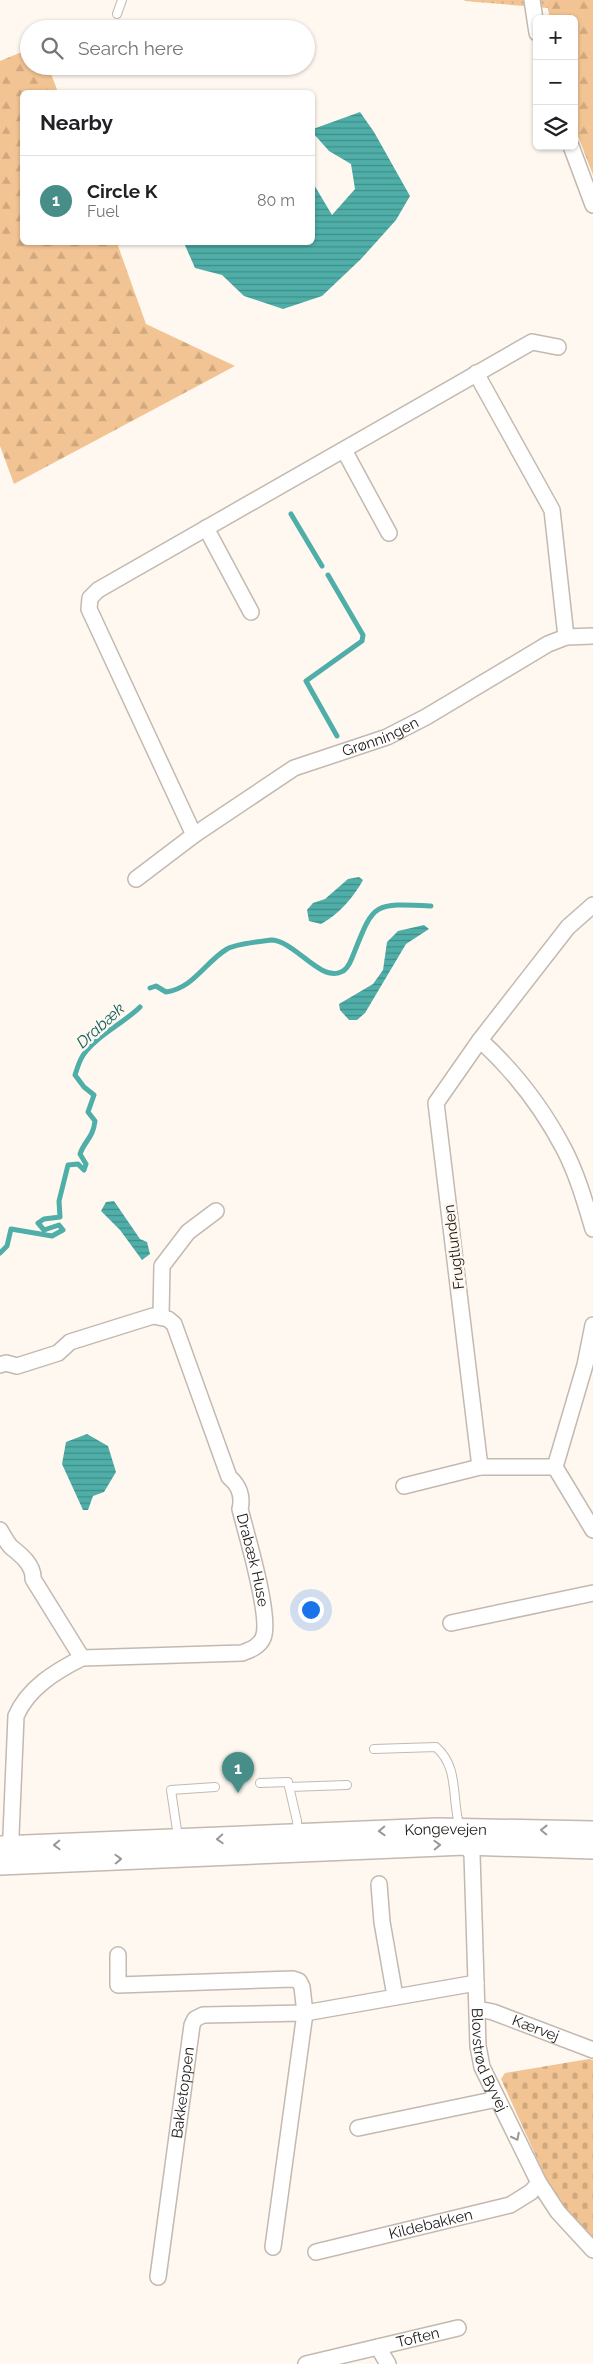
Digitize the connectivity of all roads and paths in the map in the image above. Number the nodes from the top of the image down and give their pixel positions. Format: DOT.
graph roads {
  1 [pos="122,0"];
  2 [pos="532,0"];
  3 [pos="117,14"];
  4 [pos="534,15"];
  5 [pos="572,150"];
  6 [pos="593,205"];
  7 [pos="558,347"];
  8 [pos="476,373"];
  9 [pos="344,450"];
  10 [pos="206,528"];
  11 [pos="389,533"];
  12 [pos="251,612"];
  13 [pos="593,636"];
  14 [pos="566,637"];
  15 [pos="194,835"];
  16 [pos="136,879"];
  17 [pos="593,905"];
  18 [pos="480,1040"];
  19 [pos="216,1212"];
  20 [pos="593,1229"];
  21 [pos="161,1316"];
  22 [pos="593,1325"];
  23 [pos="0,1365"];
  24 [pos="555,1467"];
  25 [pos="480,1468"];
  26 [pos="404,1486"];
  27 [pos="0,1530"];
  28 [pos="593,1530"];
  29 [pos="593,1593"];
  30 [pos="451,1622"];
  31 [pos="82,1658"];
  32 [pos="374,1749"];
  33 [pos="260,1783"];
  34 [pos="348,1785"];
  35 [pos="214,1787"];
  36 [pos="289,1787"];
  37 [pos="593,1832"];
  38 [pos="462,1836"];
  39 [pos="298,1843"];
  40 [pos="593,1848"];
  41 [pos="179,1849"];
  42 [pos="7,1855"];
  43 [pos="379,1884"];
  44 [pos="118,1955"];
  45 [pos="476,1983"];
  46 [pos="395,1996"];
  47 [pos="478,2010"];
  48 [pos="304,2013"];
  49 [pos="593,2050"];
  50 [pos="497,2099"];
  51 [pos="358,2128"];
  52 [pos="539,2183"];
  53 [pos="274,2247"];
  54 [pos="593,2250"];
  55 [pos="316,2252"];
  56 [pos="158,2277"];
  57 [pos="458,2328"];
  58 [pos="378,2347"];
  59 [pos="306,2364"];
  60 [pos="388,2364"];
  1 -- 3 [label="lane"];
  2 -- 4 [label="street"];
  5 -- 6 [label="street"];
  7 -- 8 [label="street"];
  8 -- 9 [label="street"];
  8 -- 14 [label="street"];
  9 -- 10 [label="street"];
  9 -- 11 [label="street"];
  10 -- 12 [label="street"];
  10 -- 15 [label="street"];
  13 -- 14 [label="street, Grønningen"];
  14 -- 15 [label="street, Grønningen"];
  15 -- 16 [label="street, Grønningen"];
  17 -- 18 [label="street, Frugtlunden"];
  18 -- 20 [label="street"];
  18 -- 25 [label="street, Frugtlunden"];
  19 -- 21 [label="street"];
  21 -- 23 [label="street"];
  21 -- 31 [label="street, Drabæk Huse"];
  22 -- 24 [label="street"];
  24 -- 25 [label="street"];
  24 -- 28 [label="street"];
  25 -- 26 [label="street"];
  27 -- 31 [label="street"];
  29 -- 30 [label="street"];
  31 -- 42 [label="street, Drabæk Huse"];
  32 -- 38 [label="lane"];
  33 -- 36 [label="lane"];
  34 -- 36 [label="lane"];
  35 -- 41 [label="lane"];
  36 -- 39 [label="lane"];
  37 -- 38 [label="main road, Kongevejen, one-way"];
  38 -- 39 [label="main road, Kongevejen"];
  38 -- 40 [label="main road, Kongevejen"];
  38 -- 45 [label="street, Blovstrød Byvej"];
  39 -- 41 [label="main road, Kongevejen"];
  41 -- 42 [label="main road, Kongevejen"];
  43 -- 46 [label="street"];
  44 -- 48 [label="street"];
  45 -- 46 [label="street, Bakketoppen"];
  45 -- 47 [label="street, Blovstrød Byvej"];
  46 -- 48 [label="street, Bakketoppen"];
  47 -- 49 [label="street, Kærvej"];
  47 -- 50 [label="street, Blovstrød Byvej"];
  48 -- 53 [label="street"];
  48 -- 56 [label="street, Bakketoppen"];
  50 -- 51 [label="street"];
  50 -- 52 [label="street, Blovstrød Byvej, one-way"];
  52 -- 54 [label="street, Blovstrød Byvej"];
  52 -- 55 [label="street, Kildebakken"];
  57 -- 58 [label="street, Toften"];
  58 -- 59 [label="street, Toften"];
  58 -- 60 [label="street, Toften"];
}
